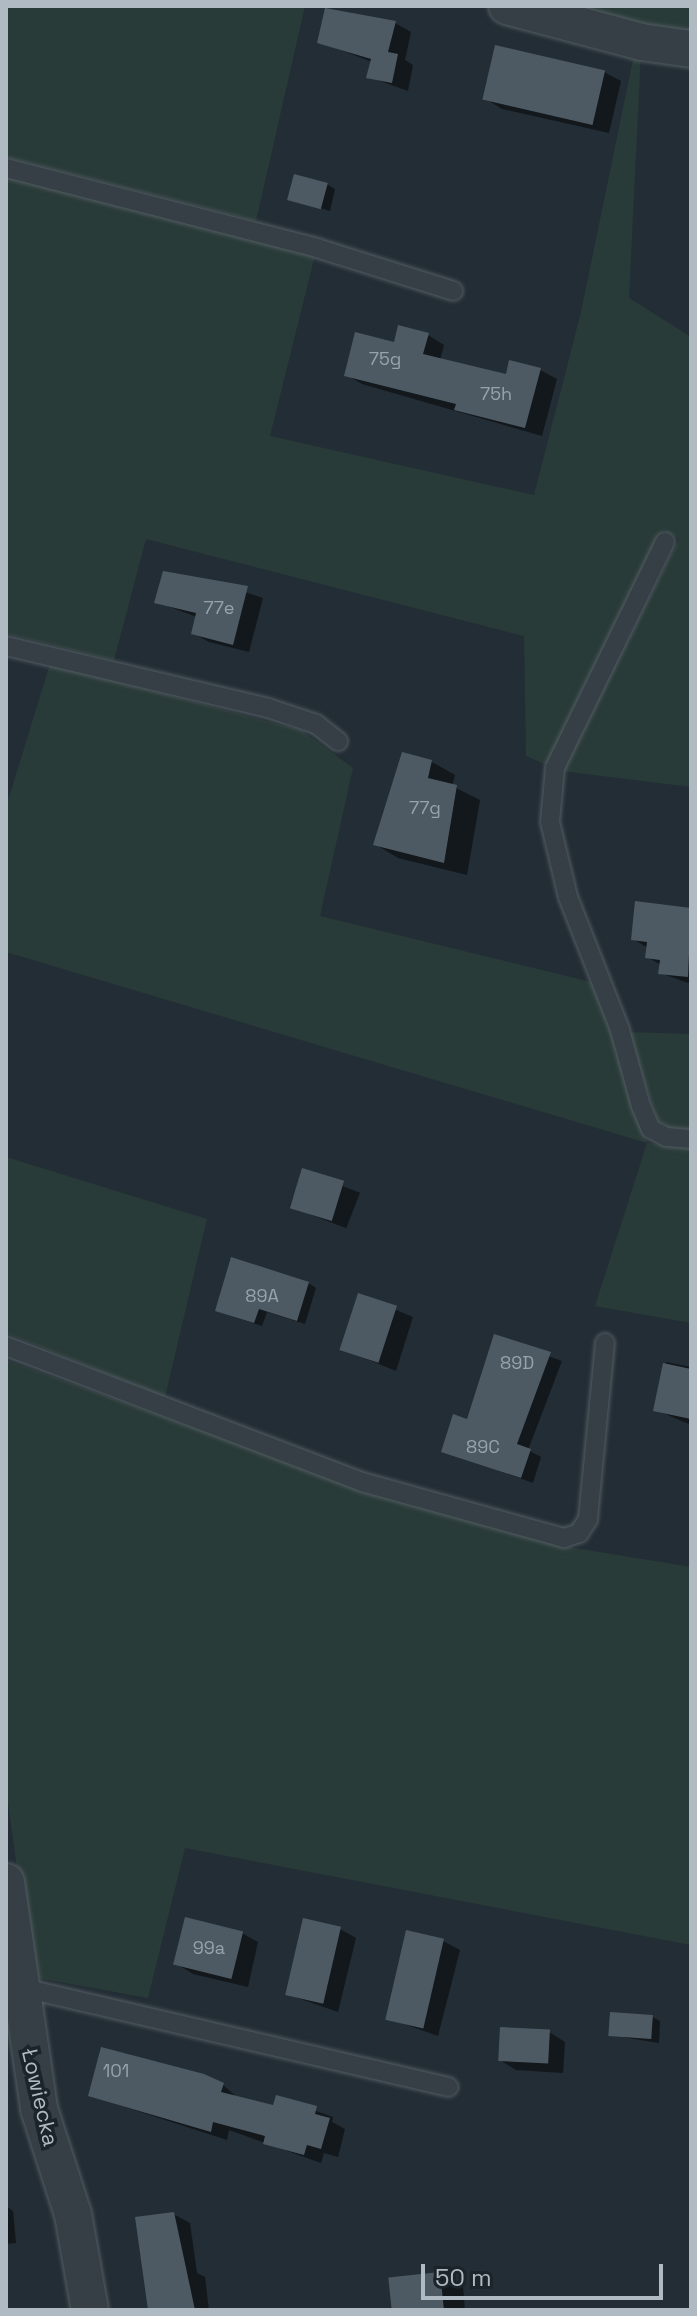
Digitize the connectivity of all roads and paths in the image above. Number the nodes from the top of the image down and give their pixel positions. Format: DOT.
graph roads {
  1 [pos="507,6"];
  2 [pos="691,49"];
  3 [pos="6,168"];
  4 [pos="453,291"];
  5 [pos="665,542"];
  6 [pos="6,646"];
  7 [pos="338,741"];
  8 [pos="691,1139"];
  9 [pos="605,1343"];
  10 [pos="6,1346"];
  11 [pos="6,1882"];
  12 [pos="13,1986"];
  13 [pos="449,2087"];
  14 [pos="90,2310"];
  1 -- 2 [label="street"];
  3 -- 4 [label="lane"];
  5 -- 8 [label="lane"];
  6 -- 7 [label="lane"];
  9 -- 10 [label="lane"];
  11 -- 12 [label="street, Łowiecka"];
  12 -- 13 [label="lane"];
  12 -- 14 [label="street, Łowiecka"];
}
